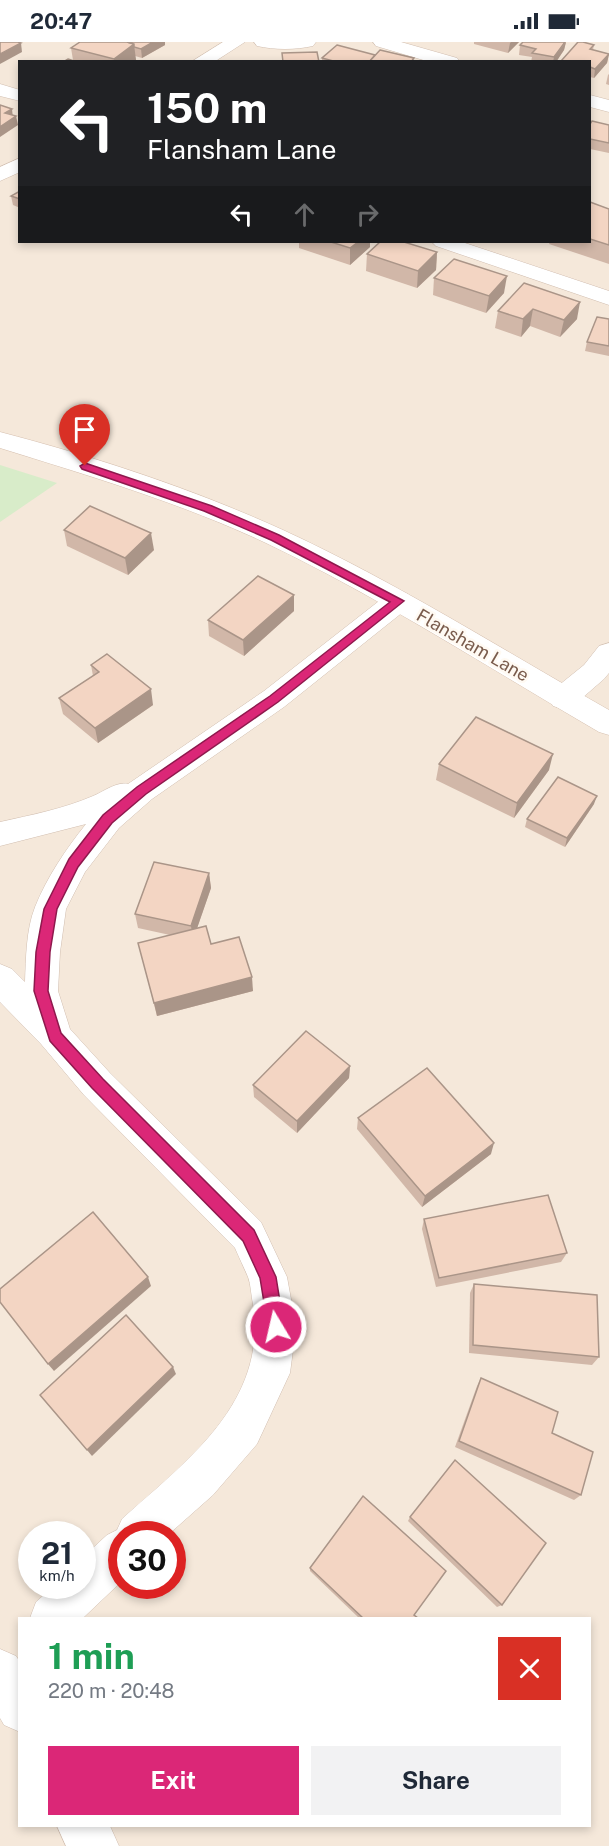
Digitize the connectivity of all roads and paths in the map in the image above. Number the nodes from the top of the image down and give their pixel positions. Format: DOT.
graph roads {
  1 [pos="236,42"];
  2 [pos="263,42"];
  3 [pos="307,42"];
  4 [pos="382,42"];
  5 [pos="204,60"];
  6 [pos="444,60"];
  7 [pos="0,90"];
  8 [pos="18,95"];
  9 [pos="591,101"];
  10 [pos="609,106"];
  11 [pos="18,165"];
  12 [pos="0,175"];
  13 [pos="446,243"];
  14 [pos="606,297"];
  15 [pos="0,441"];
  16 [pos="398,601"];
  17 [pos="609,653"];
  18 [pos="563,698"];
  19 [pos="609,724"];
  20 [pos="181,764"];
  21 [pos="0,834"];
  22 [pos="0,979"];
  23 [pos="55,1037"];
  24 [pos="152,1521"];
  25 [pos="108,1564"];
  26 [pos="53,1617"];
  27 [pos="18,1653"];
  28 [pos="0,1671"];
  29 [pos="18,1705"];
  30 [pos="82,1827"];
  31 [pos="95,1846"];
  1 -- 5 [label="street"];
  2 -- 3 [label="street"];
  4 -- 6 [label="street"];
  7 -- 8 [label="street"];
  9 -- 10 [label="street"];
  11 -- 12 [label="street"];
  13 -- 14 [label="street"];
  15 -- 16 [label="street, Flansham Lane"];
  16 -- 18 [label="street, Flansham Lane"];
  16 -- 20 [label="street"];
  17 -- 18 [label="street"];
  18 -- 19 [label="street, Flansham Lane"];
  20 -- 21 [label="street"];
  20 -- 23 [label="street"];
  22 -- 23 [label="street"];
  23 -- 24 [label="street"];
  25 -- 26 [label="street"];
  27 -- 28 [label="street"];
  28 -- 29 [label="street"];
  30 -- 31 [label="street"];
}
